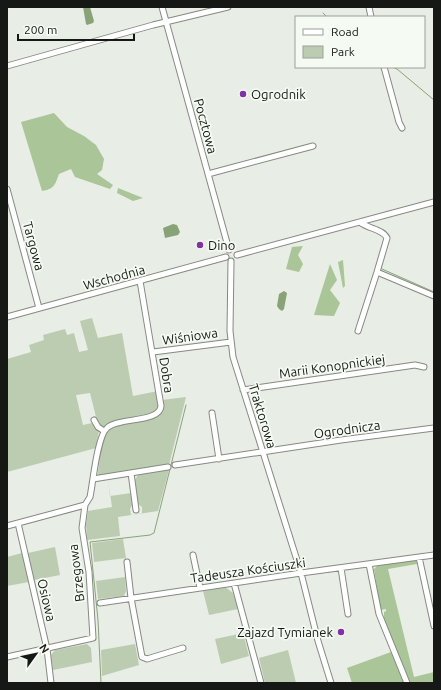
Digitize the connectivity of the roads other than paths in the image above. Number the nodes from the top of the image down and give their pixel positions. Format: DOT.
graph roads {
  1 [pos="162,7"];
  2 [pos="228,7"];
  3 [pos="166,22"];
  4 [pos="7,66"];
  5 [pos="384,68"];
  6 [pos="402,128"];
  7 [pos="313,146"];
  8 [pos="208,174"];
  9 [pos="7,189"];
  10 [pos="434,202"];
  11 [pos="360,222"];
  12 [pos="229,250"];
  13 [pos="237,255"];
  14 [pos="226,257"];
  15 [pos="231,261"];
  16 [pos="377,272"];
  17 [pos="140,281"];
  18 [pos="433,294"];
  19 [pos="39,308"];
  20 [pos="7,317"];
  21 [pos="358,331"];
  22 [pos="231,342"];
  23 [pos="153,352"];
  24 [pos="424,367"];
  25 [pos="243,390"];
  26 [pos="212,412"];
  27 [pos="94,420"];
  28 [pos="434,428"];
  29 [pos="104,431"];
  30 [pos="262,452"];
  31 [pos="219,459"];
  32 [pos="175,465"];
  33 [pos="168,467"];
  34 [pos="131,473"];
  35 [pos="93,479"];
  36 [pos="85,504"];
  37 [pos="136,510"];
  38 [pos="18,523"];
  39 [pos="7,526"];
  40 [pos="193,555"];
  41 [pos="434,555"];
  42 [pos="419,557"];
  43 [pos="127,562"];
  44 [pos="368,564"];
  45 [pos="341,568"];
  46 [pos="301,573"];
  47 [pos="234,583"];
  48 [pos="200,588"];
  49 [pos="131,598"];
  50 [pos="100,602"];
  51 [pos="348,614"];
  52 [pos="434,626"];
  53 [pos="183,648"];
  54 [pos="47,649"];
  55 [pos="7,657"];
  56 [pos="51,683"];
  57 [pos="261,683"];
  58 [pos="332,683"];
  59 [pos="407,683"];
  1 -- 3 [label="street, Pocztowa"];
  2 -- 3 [label="street"];
  3 -- 4 [label="street"];
  3 -- 8 [label="street, Pocztowa"];
  5 -- 6 [label="street"];
  7 -- 8 [label="street"];
  8 -- 12 [label="street, Pocztowa"];
  9 -- 19 [label="street, Targowa"];
  10 -- 11 [label="street"];
  11 -- 13 [label="street"];
  11 -- 16 [label="street"];
  12 -- 13 [label="street"];
  12 -- 14 [label="street"];
  13 -- 15 [label="street"];
  14 -- 15 [label="street"];
  14 -- 17 [label="street, Wschodnia"];
  15 -- 22 [label="street, Traktorowa"];
  16 -- 18 [label="street"];
  16 -- 21 [label="street"];
  17 -- 19 [label="street, Wschodnia"];
  17 -- 23 [label="street, Dobra"];
  19 -- 20 [label="street, Wschodnia"];
  22 -- 23 [label="street, Wiśniowa"];
  22 -- 25 [label="street, Traktorowa"];
  23 -- 29 [label="street, Dobra"];
  24 -- 25 [label="street, Marii Konopnickiej"];
  25 -- 30 [label="street, Traktorowa"];
  26 -- 31 [label="street"];
  27 -- 29 [label="street"];
  28 -- 30 [label="street, Ogrodnicza"];
  29 -- 35 [label="street"];
  30 -- 31 [label="street, Ogrodnicza"];
  30 -- 46 [label="street, Traktorowa"];
  31 -- 32 [label="street, Ogrodnicza"];
  33 -- 34 [label="street"];
  34 -- 35 [label="street"];
  34 -- 37 [label="street"];
  35 -- 36 [label="street"];
  36 -- 38 [label="street"];
  36 -- 54 [label="street, Brzegowa"];
  38 -- 39 [label="street"];
  38 -- 54 [label="street, Osiowa"];
  40 -- 48 [label="street"];
  41 -- 42 [label="street, Tadeusza Kościuszki"];
  42 -- 44 [label="street, Tadeusza Kościuszki"];
  42 -- 52 [label="street"];
  43 -- 49 [label="street"];
  44 -- 45 [label="street, Tadeusza Kościuszki"];
  44 -- 59 [label="street"];
  45 -- 46 [label="street, Tadeusza Kościuszki"];
  45 -- 51 [label="street"];
  46 -- 47 [label="street, Tadeusza Kościuszki"];
  46 -- 58 [label="street, Traktorowa"];
  47 -- 48 [label="street, Tadeusza Kościuszki"];
  47 -- 57 [label="street"];
  48 -- 49 [label="street, Tadeusza Kościuszki"];
  49 -- 50 [label="street, Tadeusza Kościuszki"];
  49 -- 53 [label="street"];
  54 -- 55 [label="street"];
  54 -- 56 [label="street, Osiowa"];
}
